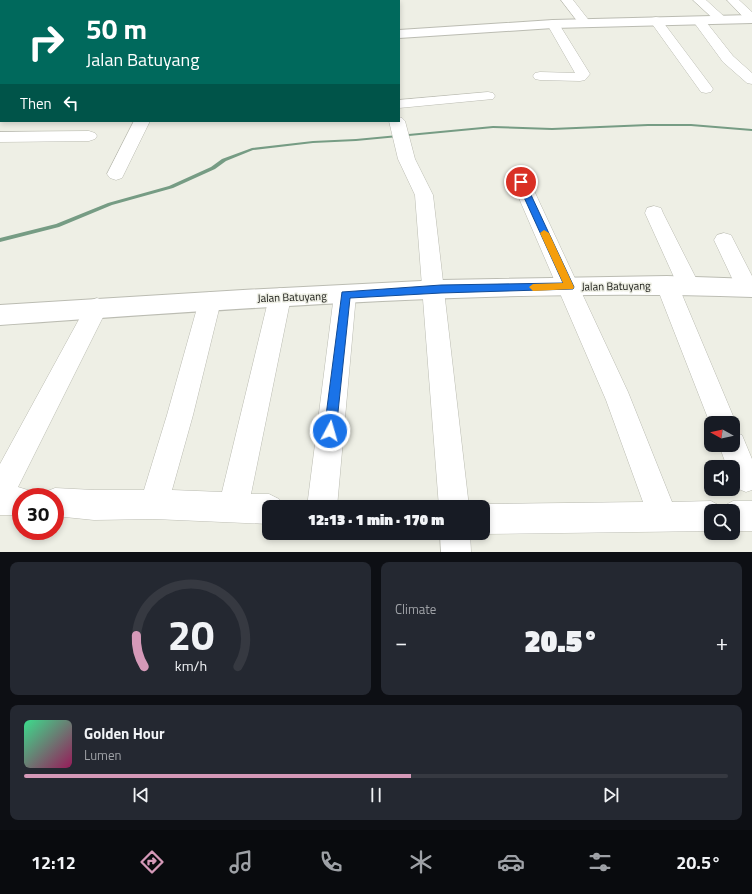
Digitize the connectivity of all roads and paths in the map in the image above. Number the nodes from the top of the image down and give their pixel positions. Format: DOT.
graph roads {
  1 [pos="567,0"];
  2 [pos="700,0"];
  3 [pos="733,0"];
  4 [pos="752,19"];
  5 [pos="722,20"];
  6 [pos="656,21"];
  7 [pos="699,21"];
  8 [pos="553,24"];
  9 [pos="585,24"];
  10 [pos="400,34"];
  11 [pos="540,76"];
  12 [pos="752,80"];
  13 [pos="706,90"];
  14 [pos="488,96"];
  15 [pos="400,104"];
  16 [pos="142,122"];
  17 [pos="399,129"];
  18 [pos="89,136"];
  19 [pos="0,137"];
  20 [pos="116,174"];
  21 [pos="521,182"];
  22 [pos="654,213"];
  23 [pos="724,240"];
  24 [pos="678,285"];
  25 [pos="569,287"];
  26 [pos="749,288"];
  27 [pos="433,289"];
  28 [pos="346,295"];
  29 [pos="280,297"];
  30 [pos="210,301"];
  31 [pos="97,307"];
  32 [pos="0,315"];
  33 [pos="721,416"];
  34 [pos="735,452"];
  35 [pos="746,478"];
  36 [pos="0,493"];
  37 [pos="323,500"];
  38 [pos="453,500"];
  39 [pos="0,501"];
  40 [pos="12,501"];
  41 [pos="64,503"];
  42 [pos="154,504"];
  43 [pos="233,508"];
  44 [pos="262,509"];
  45 [pos="704,516"];
  46 [pos="740,516"];
  47 [pos="752,516"];
  48 [pos="664,517"];
  49 [pos="490,519"];
  50 [pos="455,540"];
  51 [pos="456,552"];
  1 -- 9 [label="street"];
  2 -- 5 [label="street"];
  3 -- 4 [label="street"];
  4 -- 5 [label="street"];
  5 -- 7 [label="street"];
  6 -- 7 [label="street"];
  6 -- 9 [label="street"];
  6 -- 13 [label="street"];
  7 -- 12 [label="street"];
  8 -- 9 [label="street"];
  8 -- 10 [label="street"];
  8 -- 11 [label="street"];
  14 -- 15 [label="street"];
  16 -- 20 [label="street"];
  17 -- 27 [label="street"];
  18 -- 19 [label="street"];
  21 -- 25 [label="street"];
  22 -- 24 [label="street"];
  23 -- 26 [label="street"];
  24 -- 25 [label="street, Jalan Batuyang"];
  24 -- 26 [label="street, Jalan Batuyang"];
  24 -- 33 [label="street"];
  25 -- 27 [label="street, Jalan Batuyang"];
  25 -- 48 [label="street"];
  27 -- 28 [label="street, Jalan Batuyang"];
  27 -- 38 [label="street"];
  28 -- 29 [label="street, Jalan Batuyang"];
  28 -- 37 [label="street"];
  29 -- 30 [label="street, Jalan Batuyang"];
  29 -- 43 [label="street"];
  30 -- 31 [label="street, Jalan Batuyang"];
  30 -- 42 [label="street"];
  31 -- 32 [label="street, Jalan Batuyang"];
  31 -- 36 [label="street"];
  34 -- 35 [label="street"];
  39 -- 40 [label="street"];
  41 -- 42 [label="street"];
  42 -- 43 [label="street"];
  43 -- 44 [label="street"];
  45 -- 48 [label="street"];
  46 -- 47 [label="street"];
  48 -- 49 [label="street"];
  50 -- 51 [label="street"];
}
